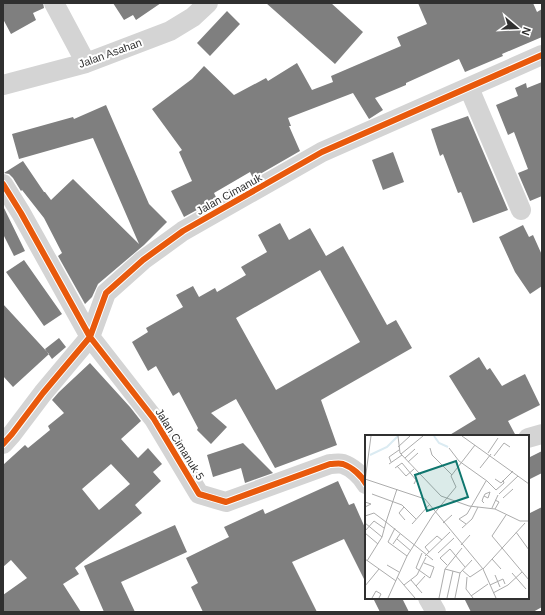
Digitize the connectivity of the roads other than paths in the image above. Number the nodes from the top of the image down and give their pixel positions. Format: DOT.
graph roads {
  1 [pos="54,3"];
  2 [pos="208,3"];
  3 [pos="542,55"];
  4 [pos="86,63"];
  5 [pos="3,85"];
  6 [pos="469,88"];
  7 [pos="3,184"];
  8 [pos="521,210"];
  9 [pos="90,337"];
  10 [pos="542,434"];
  11 [pos="529,438"];
  12 [pos="3,444"];
  13 [pos="365,482"];
  14 [pos="429,599"];
  15 [pos="436,612"];
  1 -- 4 [label="street"];
  2 -- 4 [label="street, Jalan Asahan"];
  3 -- 6 [label="street, Jalan Cimanuk"];
  4 -- 5 [label="street, Jalan Asahan"];
  6 -- 8 [label="street"];
  6 -- 9 [label="street, Jalan Cimanuk"];
  7 -- 9 [label="street, Jalan Cimanuk 5"];
  9 -- 12 [label="street, Jalan Cimanuk"];
  9 -- 13 [label="street, Jalan Cimanuk 5"];
  10 -- 11 [label="street"];
  14 -- 15 [label="street"];
}
